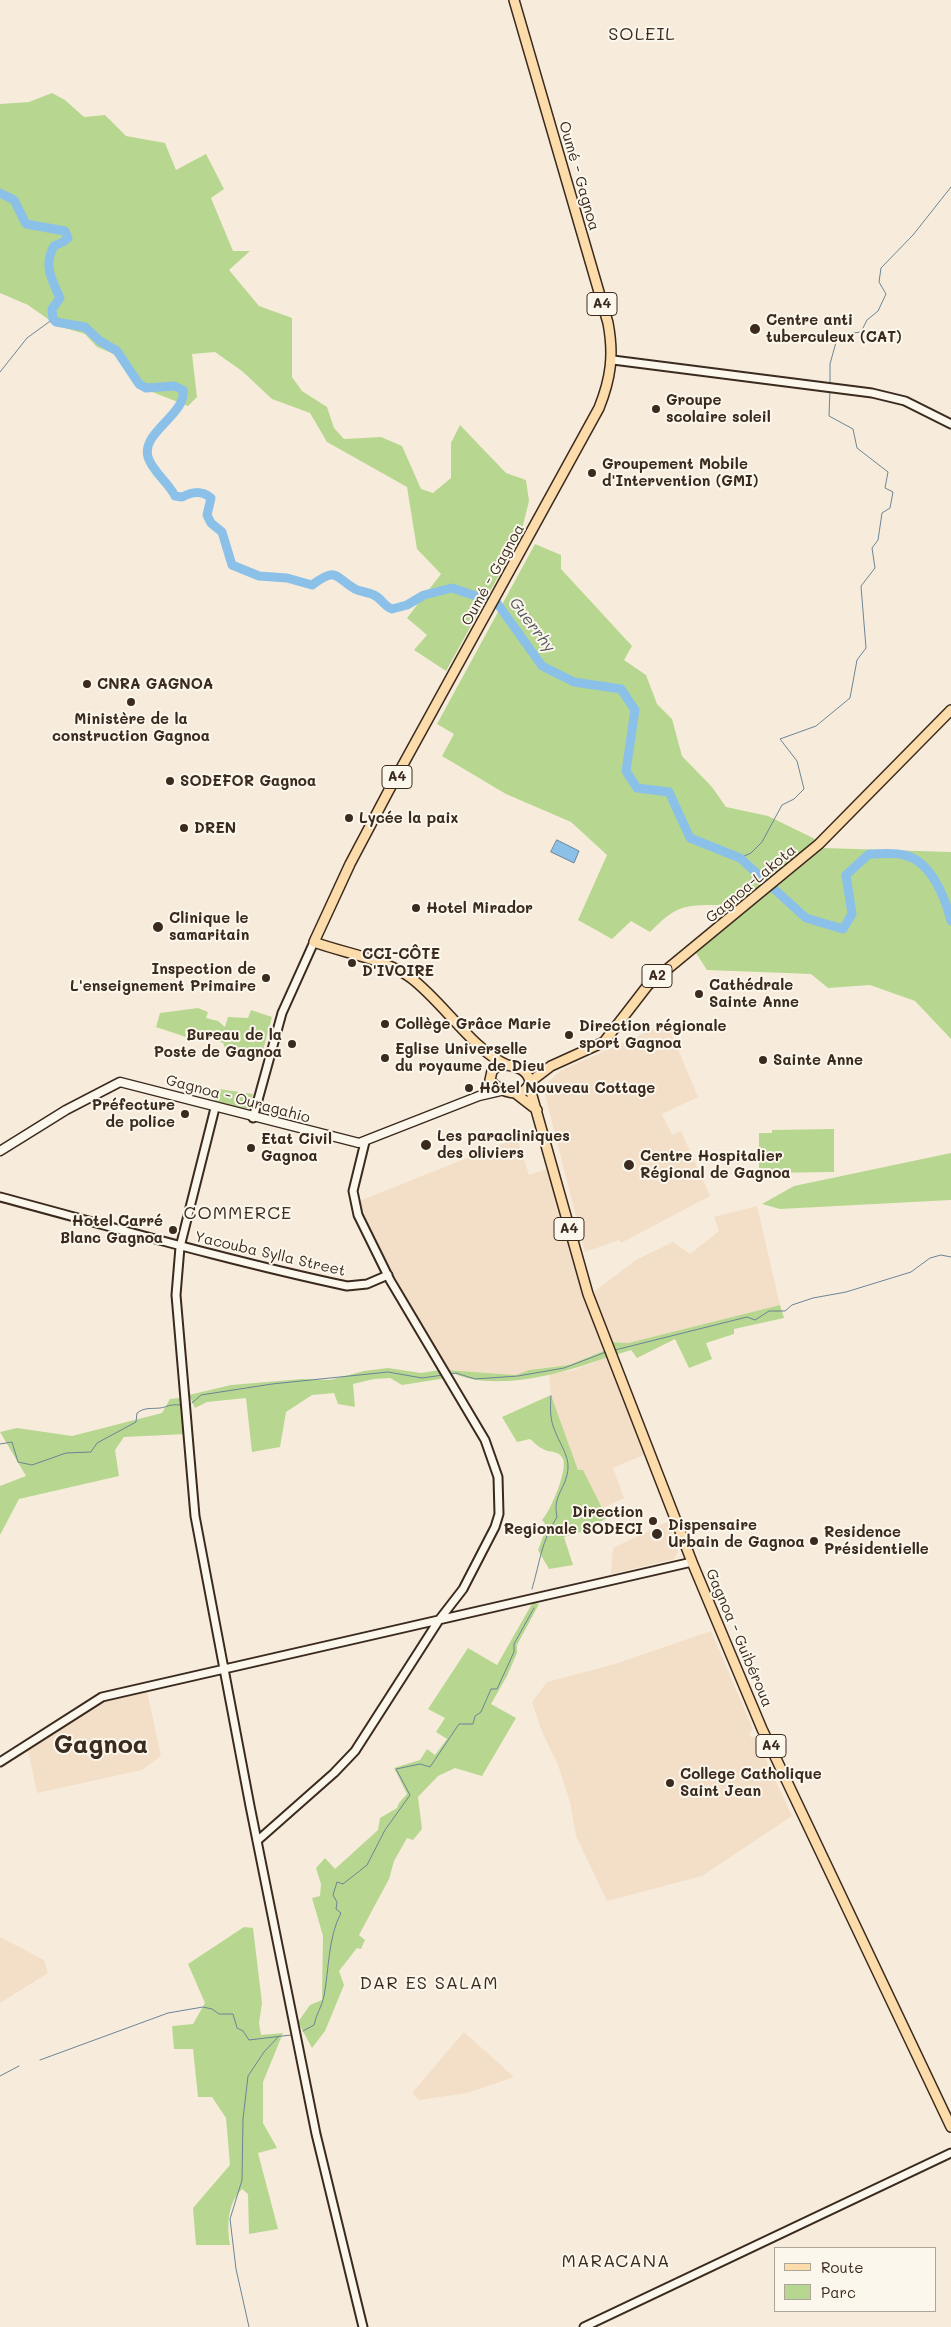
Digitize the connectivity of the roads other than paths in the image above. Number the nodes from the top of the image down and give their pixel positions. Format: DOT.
graph roads {
  1 [pos="514,0"];
  2 [pos="613,360"];
  3 [pos="951,424"];
  4 [pos="951,710"];
  5 [pos="314,942"];
  6 [pos="489,1055"];
  7 [pos="559,1062"];
  8 [pos="511,1066"];
  9 [pos="491,1075"];
  10 [pos="529,1084"];
  11 [pos="505,1090"];
  12 [pos="514,1093"];
  13 [pos="479,1096"];
  14 [pos="215,1108"];
  15 [pos="537,1110"];
  16 [pos="253,1118"];
  17 [pos="365,1142"];
  18 [pos="0,1151"];
  19 [pos="0,1198"];
  20 [pos="180,1247"];
  21 [pos="388,1276"];
  22 [pos="692,1562"];
  23 [pos="439,1620"];
  24 [pos="223,1669"];
  25 [pos="0,1762"];
  26 [pos="257,1841"];
  27 [pos="951,2127"];
  28 [pos="951,2153"];
  29 [pos="363,2327"];
  30 [pos="584,2327"];
  1 -- 2 [label="main road, Oumé - Gagnoa / A4"];
  2 -- 3 [label="street"];
  2 -- 5 [label="main road, Oumé - Gagnoa / A4"];
  4 -- 7 [label="main road, Gagnoa-Lakota / A2"];
  5 -- 6 [label="main road"];
  5 -- 16 [label="street"];
  6 -- 8 [label="main road"];
  6 -- 9 [label="main road"];
  7 -- 8 [label="main road, Gagnoa-Lakota / A2"];
  7 -- 10 [label="main road, Gagnoa-Lakota / A2"];
  8 -- 9 [label="main road"];
  8 -- 10 [label="main road"];
  9 -- 11 [label="main road"];
  9 -- 13 [label="main road"];
  10 -- 12 [label="main road"];
  10 -- 15 [label="main road, Gagnoa - Guibéroua / A4"];
  11 -- 12 [label="main road"];
  11 -- 13 [label="main road, Gagnoa - Ouragahio"];
  12 -- 15 [label="main road"];
  13 -- 17 [label="main road, Gagnoa - Ouragahio"];
  14 -- 16 [label="main road, Gagnoa - Ouragahio"];
  14 -- 18 [label="main road, Gagnoa - Ouragahio"];
  14 -- 20 [label="street"];
  15 -- 22 [label="main road, Gagnoa - Guibéroua / A4"];
  16 -- 17 [label="main road, Gagnoa - Ouragahio"];
  17 -- 21 [label="street"];
  19 -- 20 [label="street, Yacouba Sylla Street"];
  20 -- 21 [label="street, Yacouba Sylla Street"];
  20 -- 24 [label="street"];
  21 -- 23 [label="street"];
  22 -- 23 [label="street"];
  22 -- 27 [label="main road, Gagnoa - Guibéroua / A4"];
  23 -- 24 [label="street"];
  23 -- 26 [label="street"];
  24 -- 25 [label="street"];
  24 -- 26 [label="street"];
  26 -- 29 [label="street"];
  28 -- 30 [label="street"];
}
